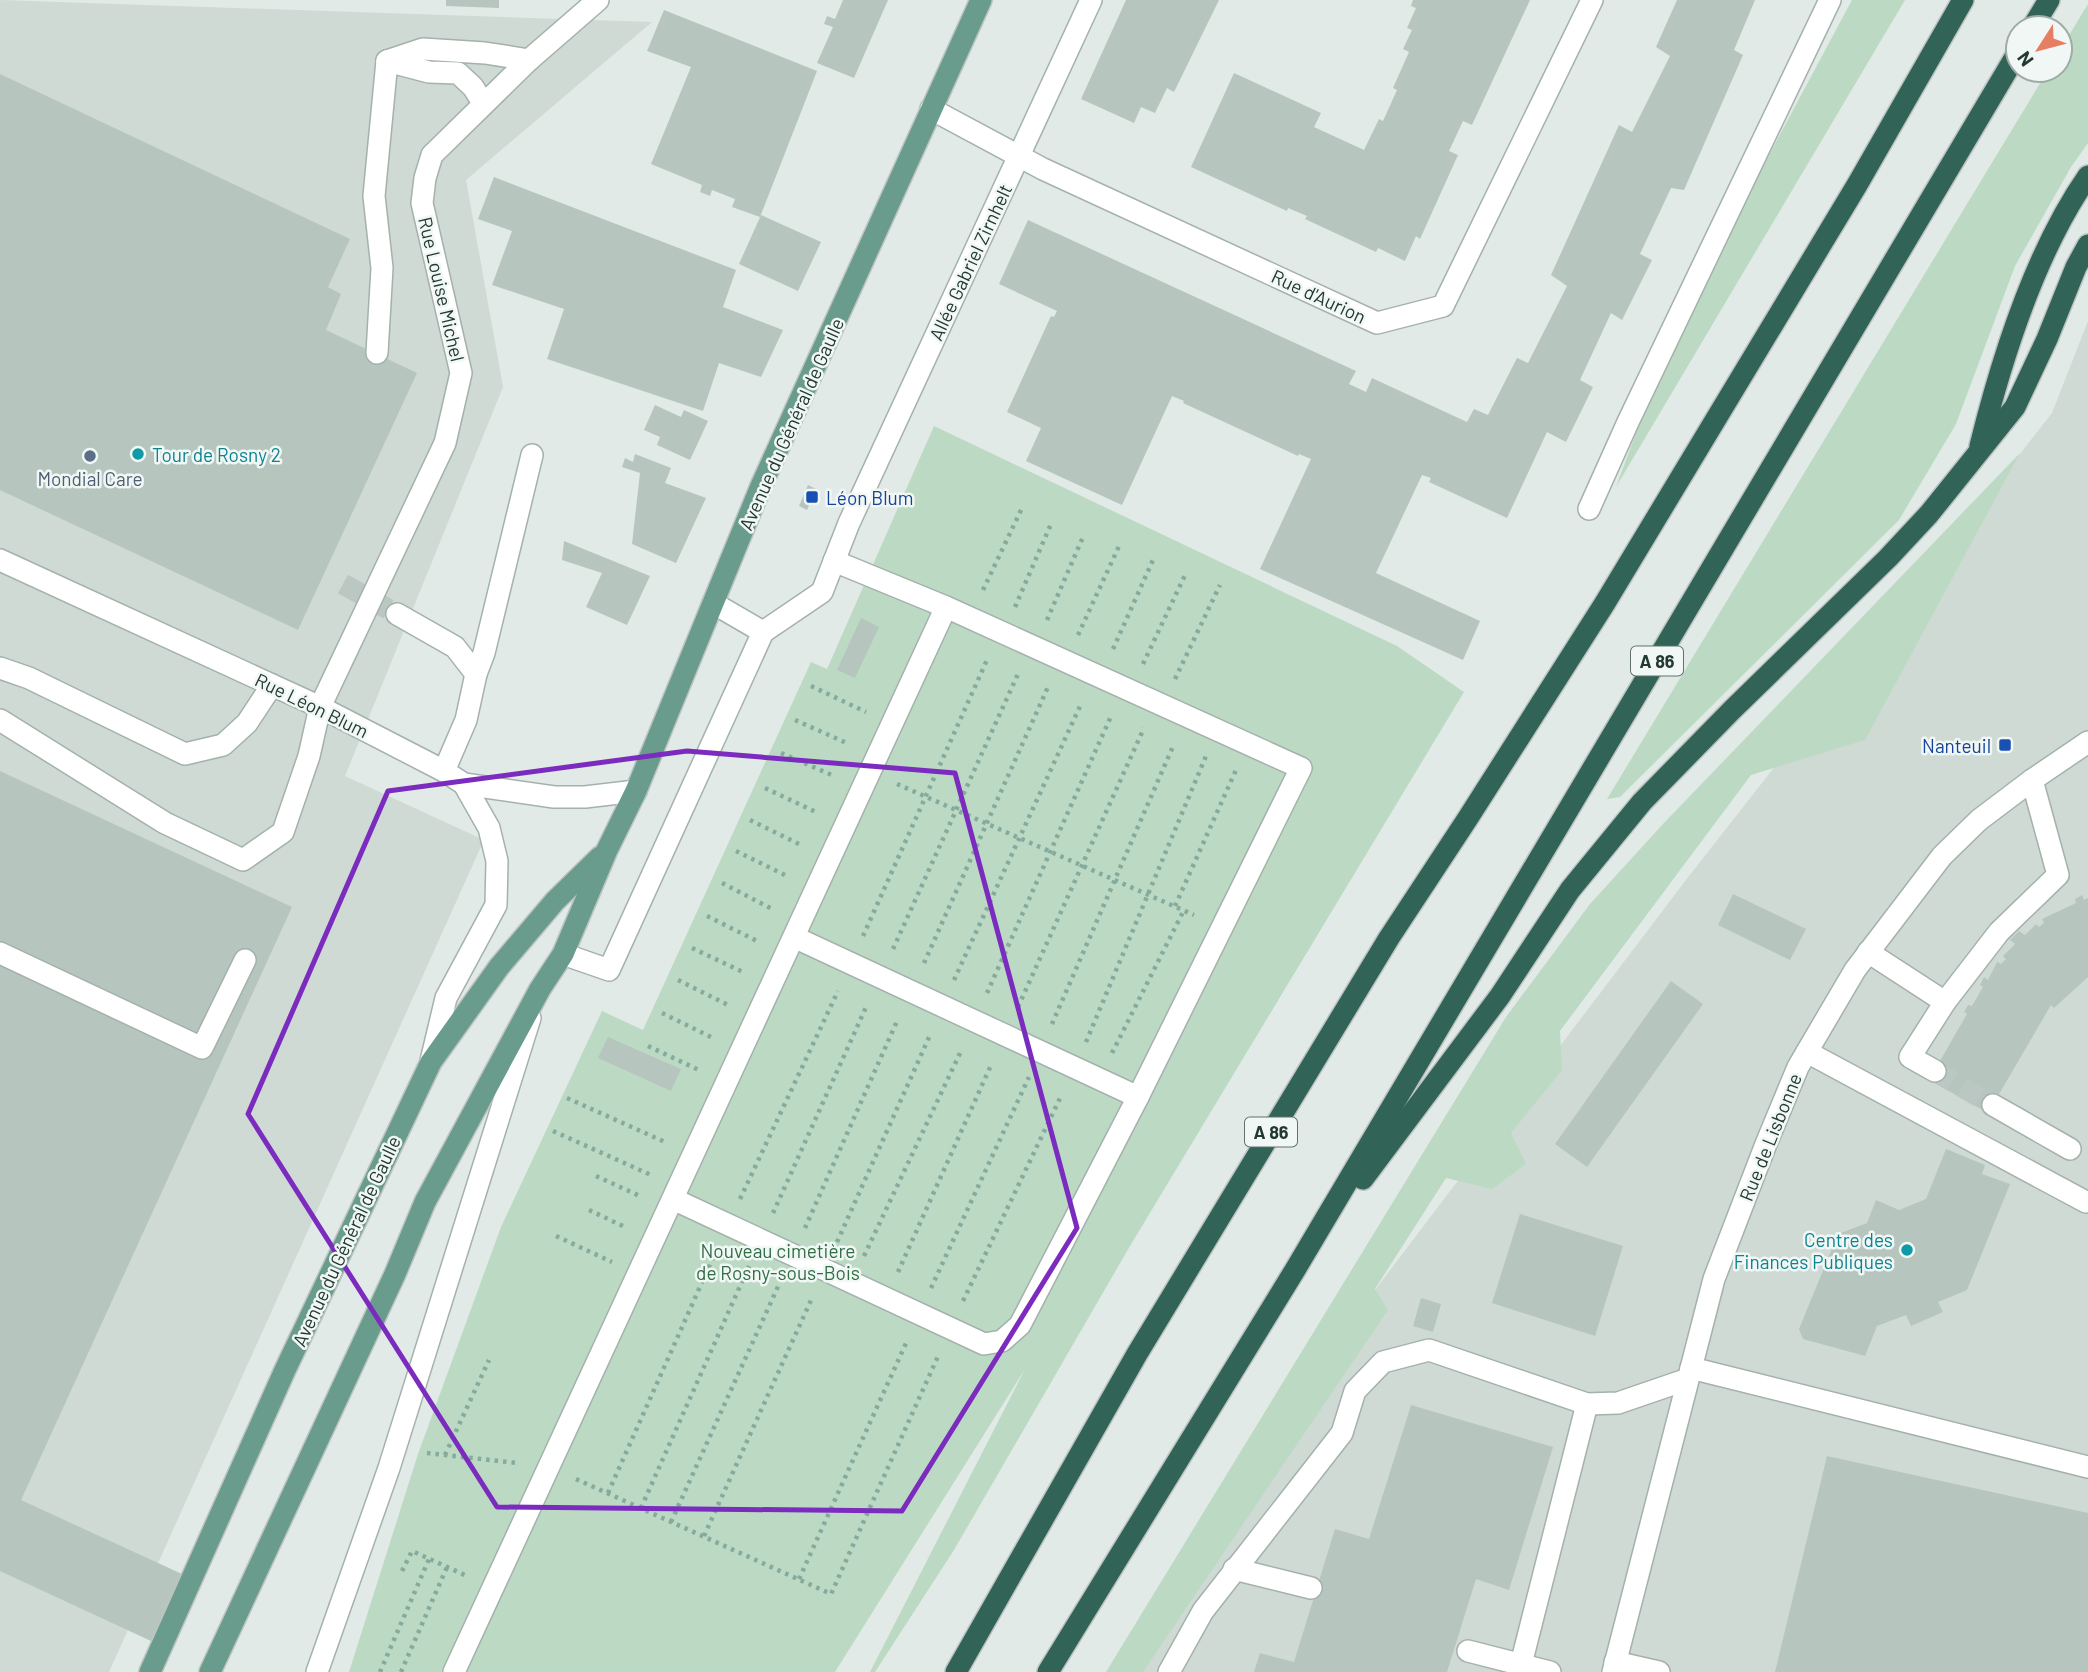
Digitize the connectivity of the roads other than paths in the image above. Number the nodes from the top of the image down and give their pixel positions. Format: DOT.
graph roads {
  1 [pos="598,0"];
  2 [pos="981,0"];
  3 [pos="1091,0"];
  4 [pos="1592,0"];
  5 [pos="1830,0"];
  6 [pos="1963,0"];
  7 [pos="529,60"];
  8 [pos="387,61"];
  9 [pos="2004,76"];
  10 [pos="483,103"];
  11 [pos="931,109"];
  12 [pos="1018,156"];
  13 [pos="2088,176"];
  14 [pos="2088,245"];
  15 [pos="377,354"];
  16 [pos="1979,452"];
  17 [pos="532,455"];
  18 [pos="1589,509"];
  19 [pos="0,560"];
  20 [pos="834,561"];
  21 [pos="713,603"];
  22 [pos="946,607"];
  23 [pos="397,614"];
  24 [pos="763,632"];
  25 [pos="0,668"];
  26 [pos="476,674"];
  27 [pos="272,685"];
  28 [pos="320,707"];
  29 [pos="2,721"];
  30 [pos="2088,743"];
  31 [pos="444,771"];
  32 [pos="2032,780"];
  33 [pos="464,785"];
  34 [pos="635,791"];
  35 [pos="607,850"];
  36 [pos="793,938"];
  37 [pos="1868,952"];
  38 [pos="0,953"];
  39 [pos="563,954"];
  40 [pos="245,960"];
  41 [pos="540,989"];
  42 [pos="1945,1002"];
  43 [pos="1807,1052"];
  44 [pos="431,1062"];
  45 [pos="1935,1071"];
  46 [pos="1138,1097"];
  47 [pos="1993,1105"];
  48 [pos="2070,1149"];
  49 [pos="673,1199"];
  50 [pos="2086,1202"];
  51 [pos="1295,1270"];
  52 [pos="1689,1374"];
  53 [pos="1587,1404"];
  54 [pos="2088,1468"];
  55 [pos="1234,1569"];
  56 [pos="1311,1587"];
  57 [pos="1468,1651"];
  58 [pos="1614,1667"];
  59 [pos="1520,1668"];
  60 [pos="150,1672"];
  61 [pos="210,1672"];
  62 [pos="317,1672"];
  63 [pos="454,1672"];
  64 [pos="956,1672"];
  65 [pos="1048,1672"];
  66 [pos="1169,1672"];
  67 [pos="1550,1672"];
  68 [pos="1659,1672"];
  1 -- 7 [label="street, Rue Louise Michel"];
  2 -- 11 [label="main road, Avenue du Général de Gaulle"];
  3 -- 12 [label="street, Allée Gabriel Zirnhelt"];
  4 -- 12 [label="street, Rue d'Aurion"];
  5 -- 18 [label="street"];
  6 -- 64 [label="highway, A 86"];
  7 -- 8 [label="street"];
  7 -- 10 [label="street, Rue Louise Michel"];
  8 -- 10 [label="street"];
  8 -- 15 [label="street"];
  9 -- 51 [label="highway, A 86"];
  10 -- 28 [label="street, Rue Louise Michel"];
  11 -- 12 [label="street, Rue d'Aurion"];
  11 -- 21 [label="main road, Avenue du Général de Gaulle"];
  12 -- 20 [label="street, Allée Gabriel Zirnhelt"];
  13 -- 16 [label="highway"];
  14 -- 16 [label="highway"];
  16 -- 51 [label="highway"];
  17 -- 26 [label="street"];
  19 -- 27 [label="street, Rue Léon Blum"];
  20 -- 22 [label="street"];
  20 -- 24 [label="street, Allée Gabriel Zirnhelt"];
  21 -- 24 [label="street"];
  21 -- 34 [label="main road, Avenue du Général de Gaulle"];
  22 -- 36 [label="street"];
  22 -- 46 [label="street"];
  23 -- 26 [label="street"];
  24 -- 39 [label="street"];
  25 -- 27 [label="street"];
  26 -- 31 [label="street"];
  27 -- 28 [label="street, Rue Léon Blum"];
  28 -- 29 [label="street, Rue Louise Michel"];
  28 -- 31 [label="street, Rue Léon Blum"];
  30 -- 32 [label="street, Rue de Lisbonne"];
  31 -- 33 [label="street, Rue Léon Blum"];
  32 -- 37 [label="street, Rue de Lisbonne"];
  32 -- 42 [label="street"];
  33 -- 34 [label="street, Rue Léon Blum"];
  33 -- 44 [label="street"];
  34 -- 35 [label="main road, Avenue du Général de Gaulle"];
  35 -- 39 [label="main road, Avenue du Général de Gaulle"];
  35 -- 44 [label="main road, Avenue du Général de Gaulle"];
  36 -- 46 [label="street"];
  36 -- 49 [label="street"];
  37 -- 42 [label="street"];
  37 -- 43 [label="street, Rue de Lisbonne"];
  38 -- 40 [label="street"];
  39 -- 41 [label="main road, Avenue du Général de Gaulle"];
  41 -- 61 [label="main road, Avenue du Général de Gaulle"];
  41 -- 62 [label="street"];
  42 -- 45 [label="street"];
  43 -- 50 [label="street"];
  43 -- 52 [label="street, Rue de Lisbonne"];
  44 -- 60 [label="main road, Avenue du Général de Gaulle"];
  46 -- 49 [label="street"];
  47 -- 48 [label="street"];
  49 -- 63 [label="street"];
  51 -- 65 [label="highway, A 86"];
  52 -- 53 [label="street"];
  52 -- 54 [label="street"];
  52 -- 58 [label="street, Rue de Lisbonne"];
  53 -- 55 [label="street"];
  53 -- 59 [label="street"];
  55 -- 56 [label="street"];
  55 -- 66 [label="street"];
  57 -- 59 [label="street"];
  58 -- 68 [label="street"];
  59 -- 67 [label="street"];
}
